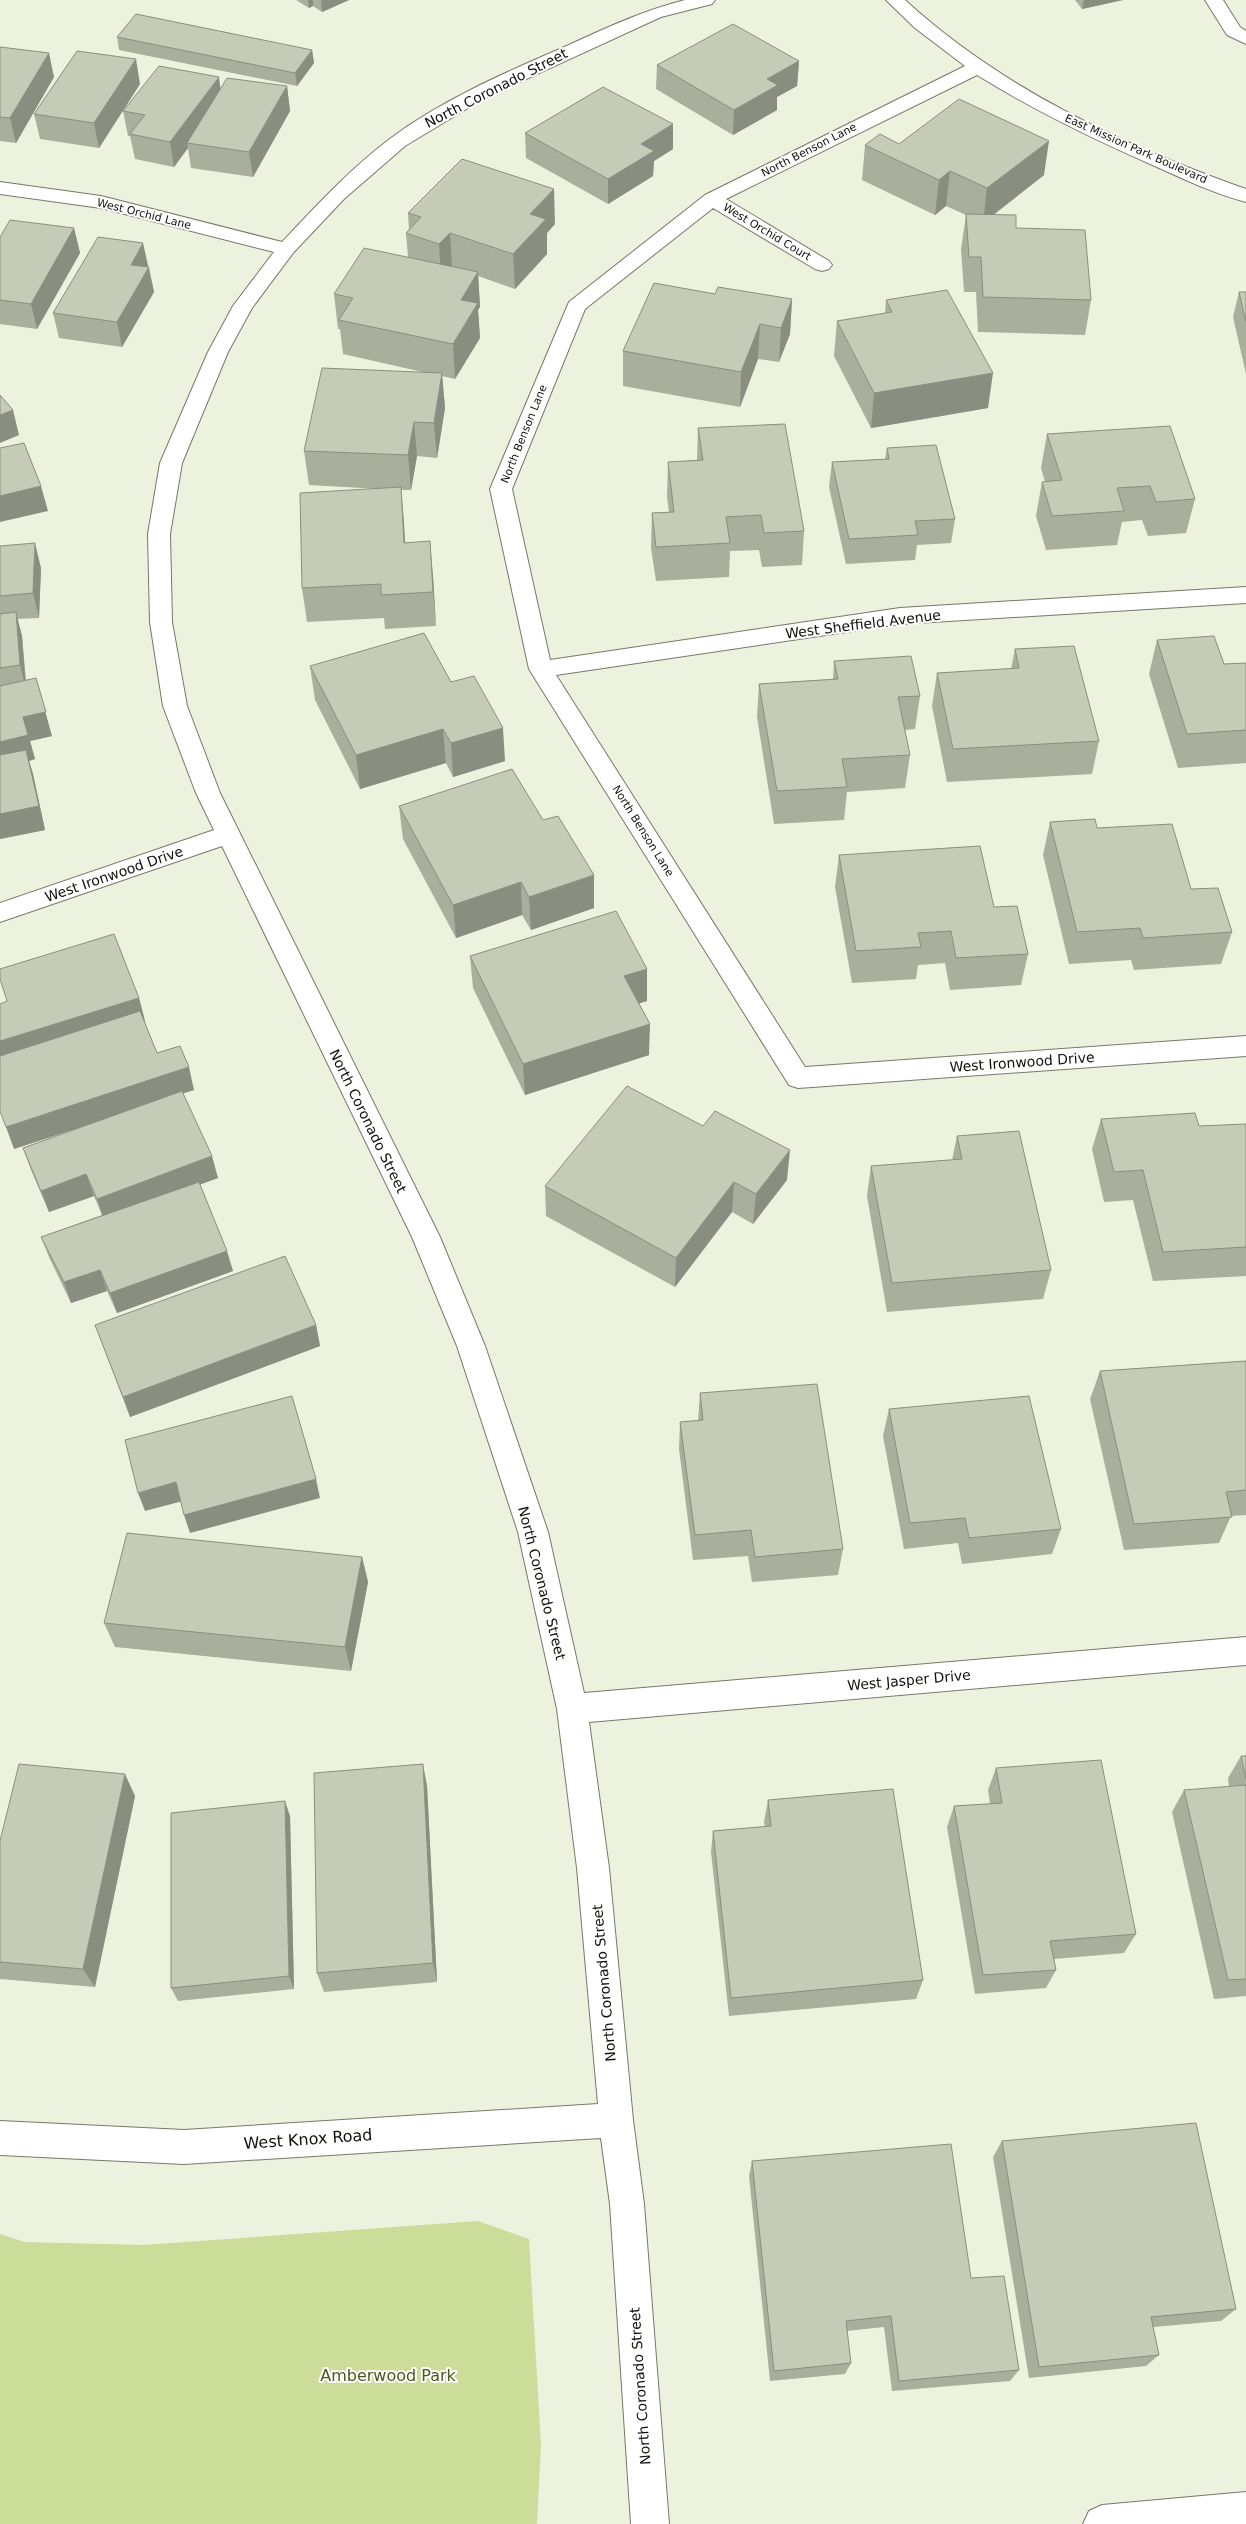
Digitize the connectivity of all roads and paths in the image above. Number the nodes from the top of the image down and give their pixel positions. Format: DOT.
graph roads {
  1 [pos="706,0"];
  2 [pos="895,0"];
  3 [pos="1214,0"];
  4 [pos="1246,39"];
  5 [pos="976,68"];
  6 [pos="0,188"];
  7 [pos="1246,196"];
  8 [pos="712,199"];
  9 [pos="286,249"];
  10 [pos="822,265"];
  11 [pos="1246,595"];
  12 [pos="541,669"];
  13 [pos="228,835"];
  14 [pos="0,913"];
  15 [pos="1246,1046"];
  16 [pos="798,1078"];
  17 [pos="1246,1652"];
  18 [pos="572,1710"];
  19 [pos="616,2120"];
  20 [pos="0,2138"];
  21 [pos="1246,2510"];
  22 [pos="650,2524"];
  23 [pos="1102,2524"];
  1 -- 9 [label="street, North Coronado Street"];
  2 -- 5 [label="street, East Mission Park Boulevard"];
  3 -- 4 [label="street"];
  5 -- 7 [label="street, East Mission Park Boulevard"];
  5 -- 8 [label="street, North Benson Lane"];
  6 -- 9 [label="street, West Orchid Lane"];
  8 -- 10 [label="street, West Orchid Court"];
  8 -- 12 [label="street, North Benson Lane"];
  9 -- 13 [label="street, North Coronado Street"];
  11 -- 12 [label="street, West Sheffield Avenue"];
  12 -- 16 [label="street, North Benson Lane"];
  13 -- 14 [label="street, West Ironwood Drive"];
  13 -- 18 [label="street, North Coronado Street"];
  15 -- 16 [label="street, West Ironwood Drive"];
  17 -- 18 [label="street, West Jasper Drive"];
  18 -- 19 [label="street, North Coronado Street"];
  19 -- 20 [label="street, West Knox Road"];
  19 -- 22 [label="street, North Coronado Street"];
  21 -- 23 [label="street"];
}
